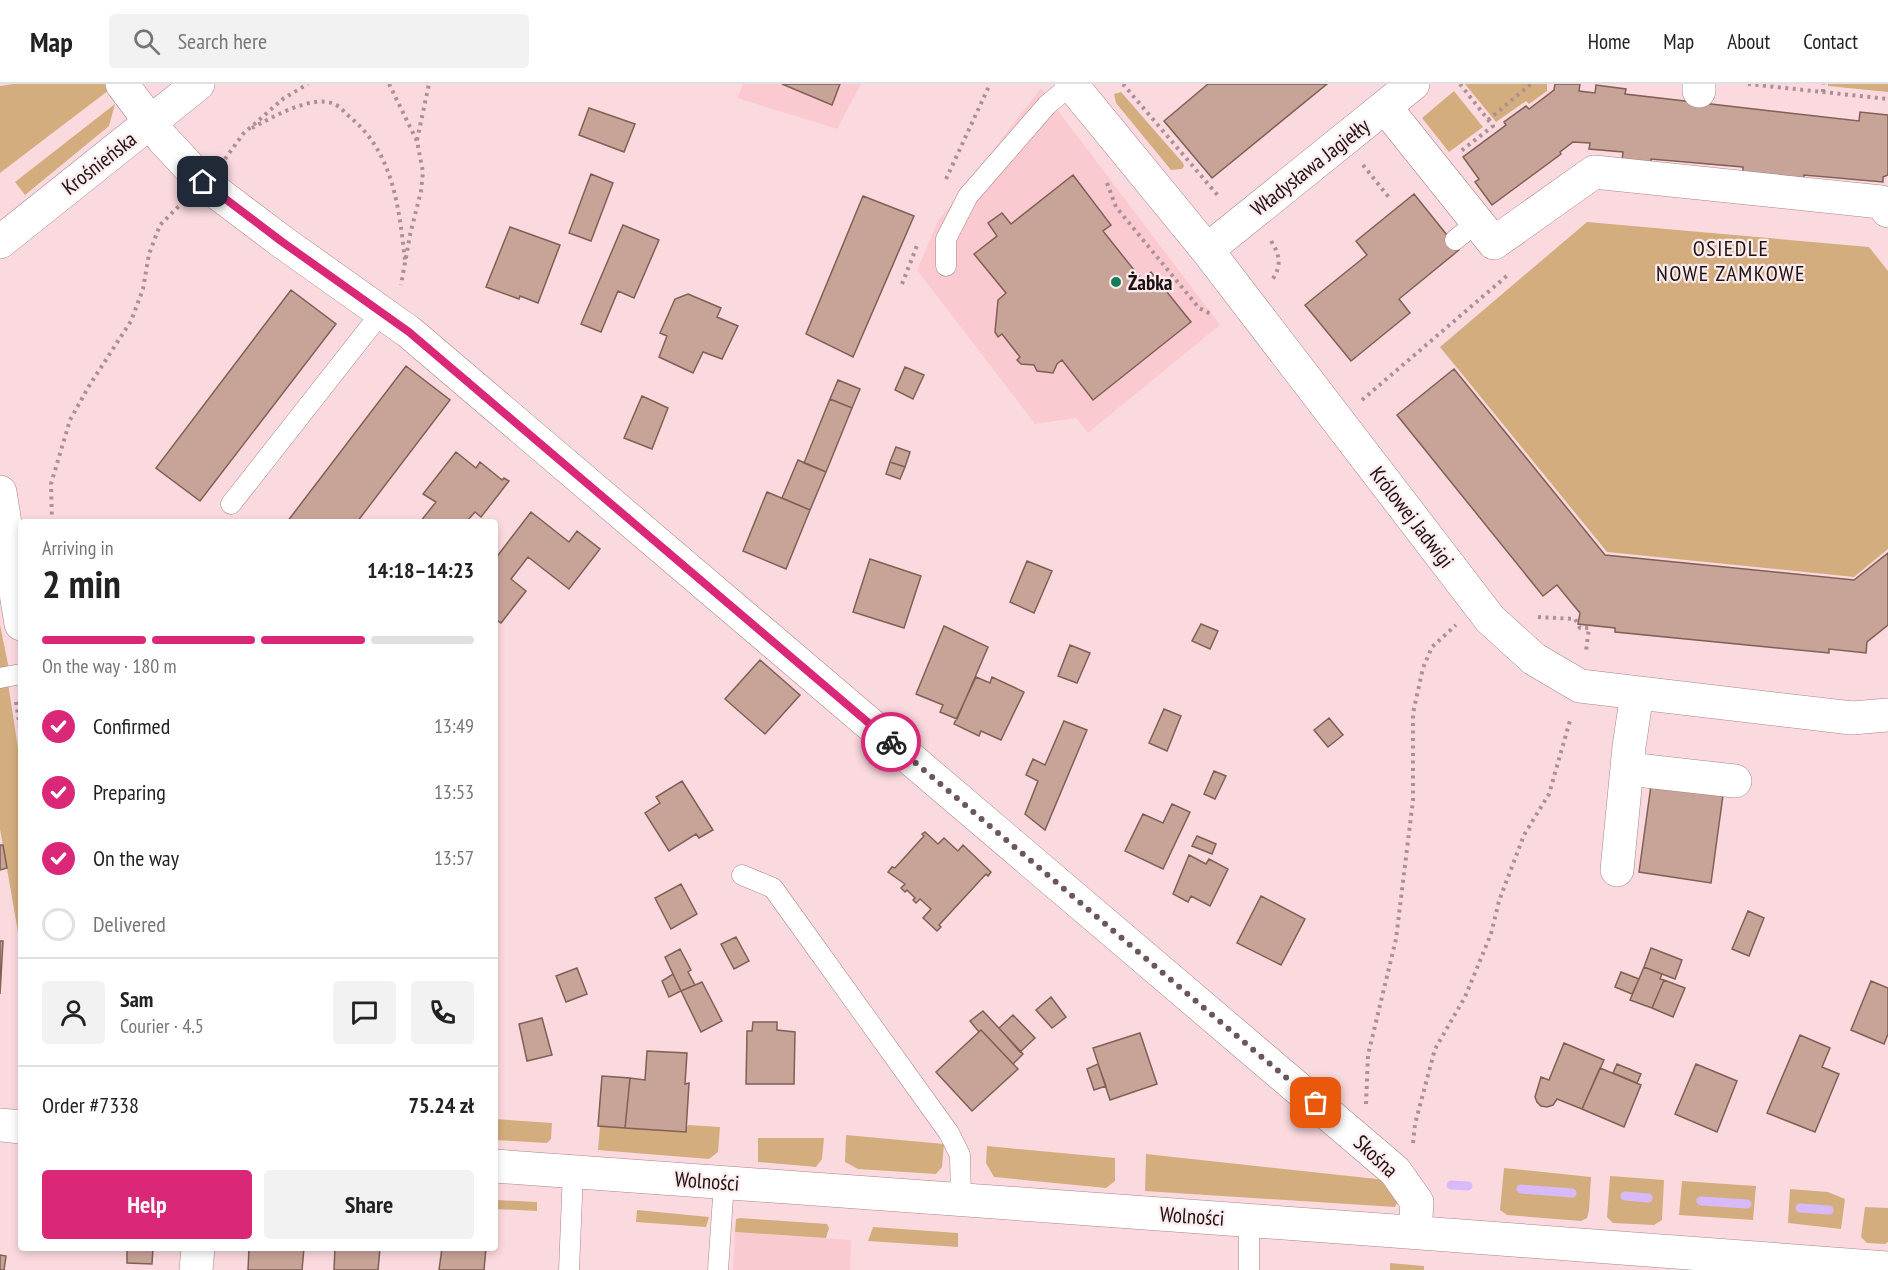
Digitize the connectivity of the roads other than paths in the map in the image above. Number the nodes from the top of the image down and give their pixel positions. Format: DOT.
graph roads {
  1 [pos="122,84"];
  2 [pos="198,84"];
  3 [pos="1071,84"];
  4 [pos="1413,84"];
  5 [pos="1385,107"];
  6 [pos="150,123"];
  7 [pos="1888,211"];
  8 [pos="0,242"];
  9 [pos="1207,250"];
  10 [pos="946,266"];
  11 [pos="381,312"];
  12 [pos="0,492"];
  13 [pos="231,504"];
  14 [pos="18,605"];
  15 [pos="18,675"];
  16 [pos="0,678"];
  17 [pos="1637,693"];
  18 [pos="1888,715"];
  19 [pos="1628,769"];
  20 [pos="1735,781"];
  21 [pos="1617,870"];
  22 [pos="742,875"];
  23 [pos="0,1125"];
  24 [pos="18,1127"];
  25 [pos="498,1166"];
  26 [pos="573,1172"];
  27 [pos="724,1183"];
  28 [pos="961,1200"];
  29 [pos="1250,1220"];
  30 [pos="1415,1232"];
  31 [pos="198,1251"];
  32 [pos="1888,1268"];
  33 [pos="196,1270"];
  34 [pos="569,1270"];
  35 [pos="718,1270"];
  36 [pos="1250,1270"];
  1 -- 6 [label="street, Skośna"];
  2 -- 6 [label="street, Krośnieńska"];
  3 -- 9 [label="street, Królowej Jadwigi"];
  3 -- 10 [label="lane"];
  4 -- 5 [label="street, Władysława Jagiełły"];
  5 -- 7 [label="street"];
  5 -- 9 [label="street, Władysława Jagiełły"];
  6 -- 8 [label="street, Krośnieńska"];
  6 -- 11 [label="street, Skośna"];
  9 -- 17 [label="street, Królowej Jadwigi"];
  11 -- 13 [label="lane"];
  11 -- 30 [label="street, Skośna"];
  12 -- 14 [label="street"];
  15 -- 16 [label="lane"];
  17 -- 18 [label="street, Królowej Jadwigi"];
  17 -- 19 [label="street"];
  19 -- 20 [label="street"];
  19 -- 21 [label="street"];
  22 -- 28 [label="lane"];
  23 -- 24 [label="street"];
  25 -- 26 [label="street, Wolności"];
  26 -- 27 [label="street, Wolności"];
  26 -- 34 [label="lane"];
  27 -- 28 [label="street, Wolności"];
  27 -- 35 [label="lane"];
  28 -- 29 [label="street, Wolności"];
  29 -- 30 [label="street, Wolności"];
  29 -- 36 [label="lane"];
  30 -- 32 [label="street, Wolności"];
  31 -- 33 [label="street"];
}
